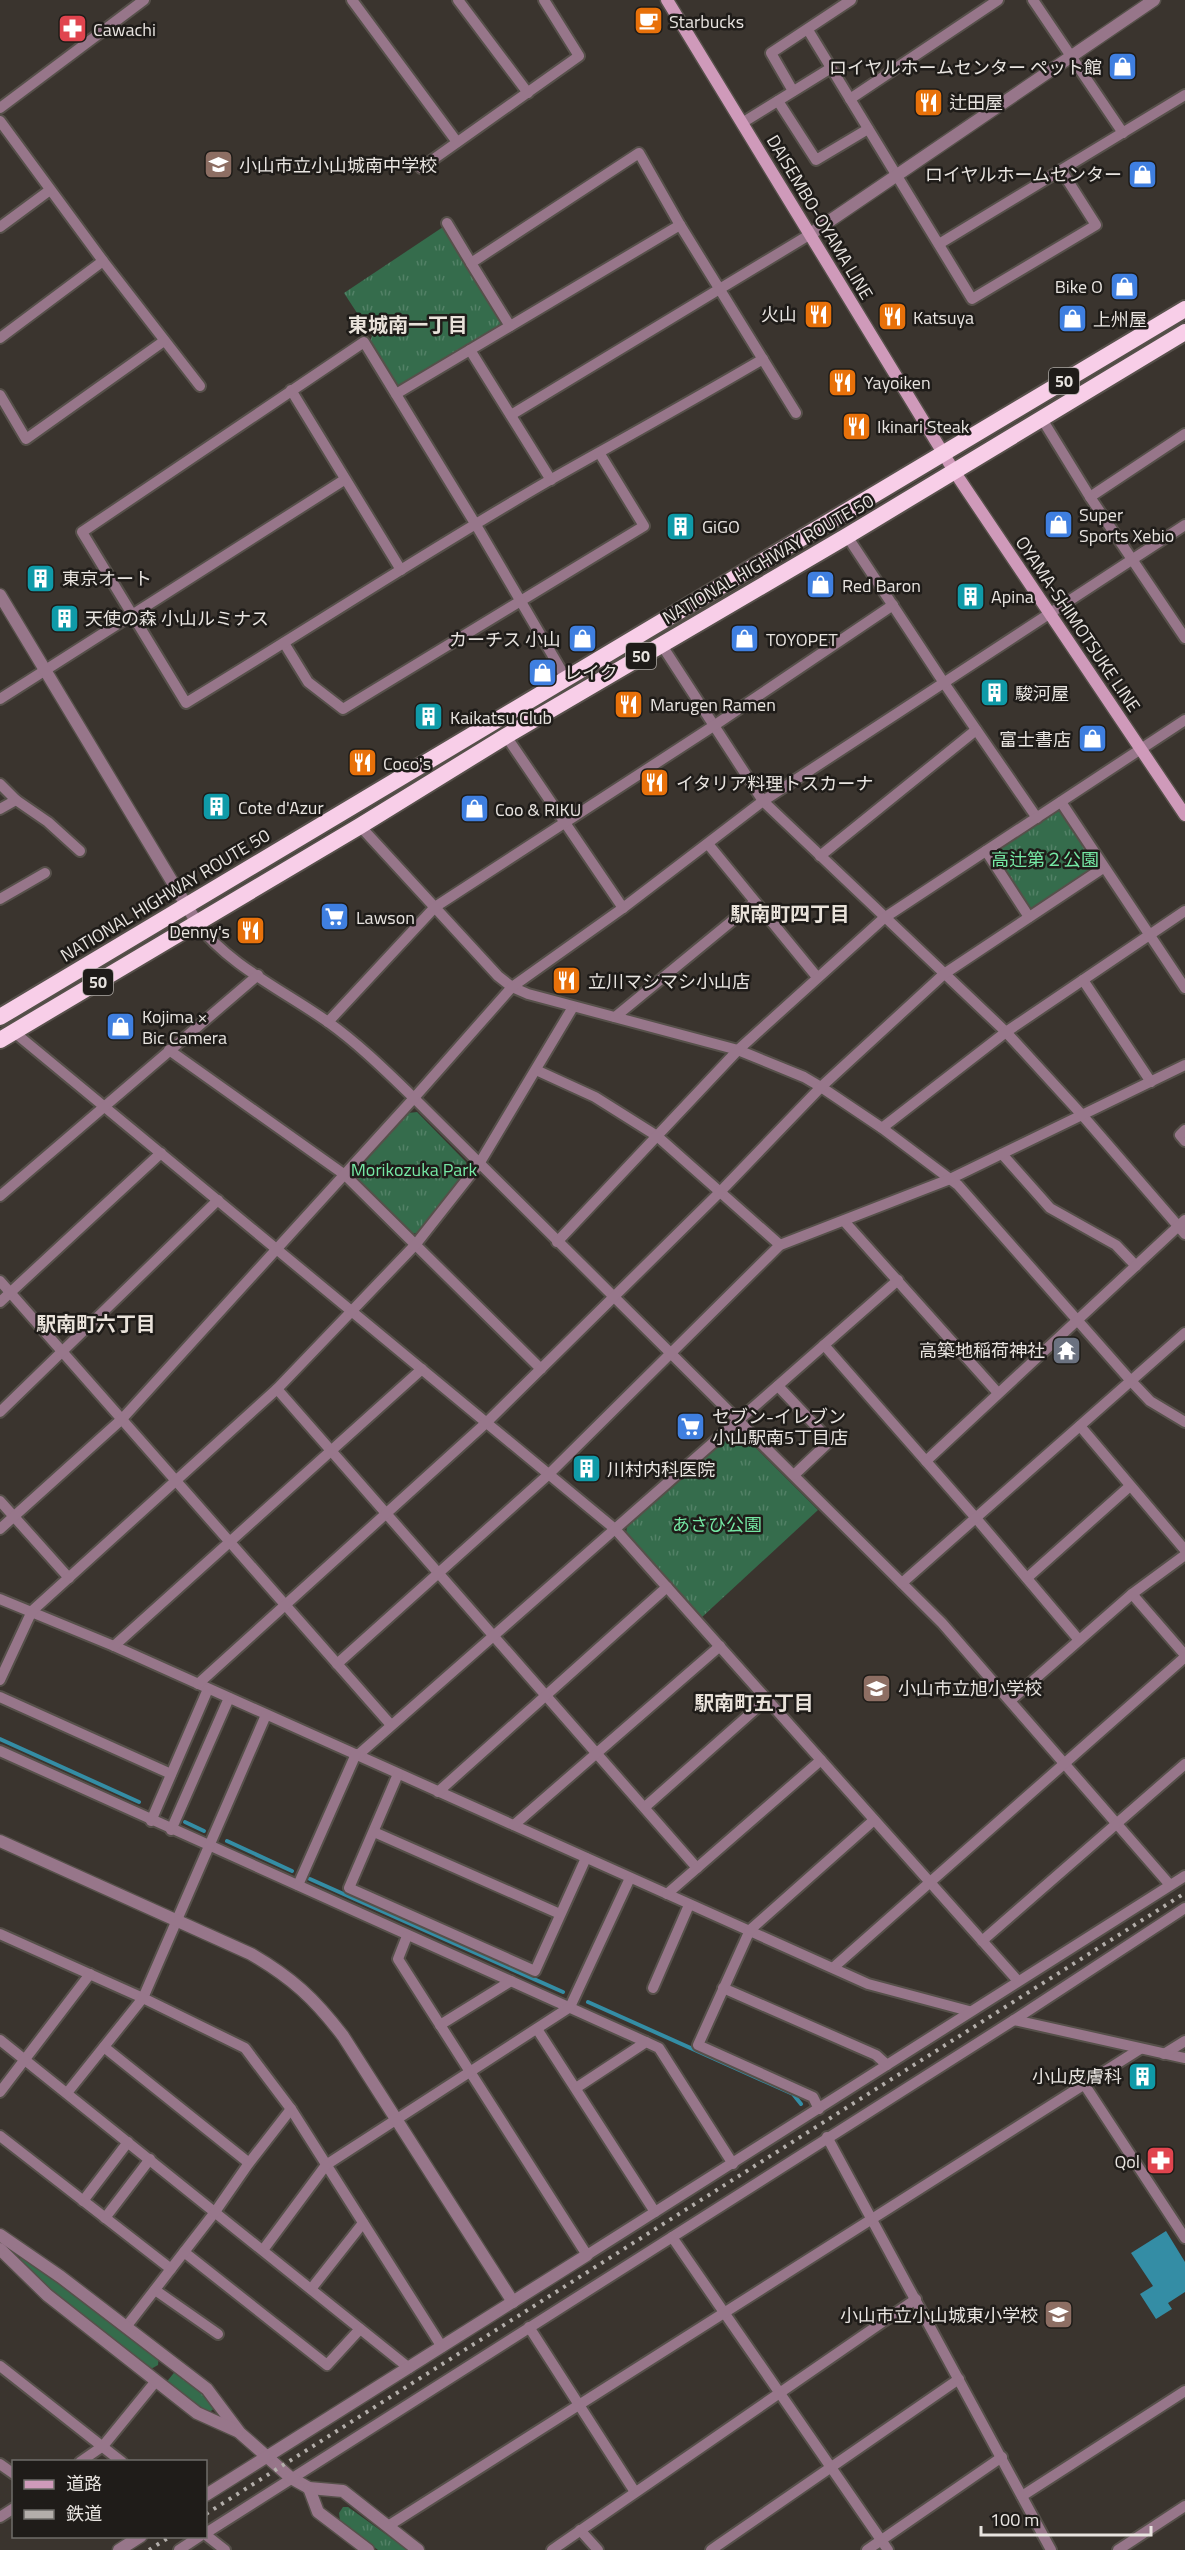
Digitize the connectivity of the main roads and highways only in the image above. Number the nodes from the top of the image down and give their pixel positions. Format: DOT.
graph roads {
  1 [pos="667,0"];
  2 [pos="1185,309"];
  3 [pos="1185,332"];
  4 [pos="942,453"];
  5 [pos="954,471"];
  6 [pos="1185,815"];
  7 [pos="0,1017"];
  8 [pos="7,1036"];
  1 -- 4 [label="main road, DAISEMBO-OYAMA LINE"];
  2 -- 4 [label="highway, NATIONAL HIGHWAY ROUTE 50 / 50"];
  3 -- 5 [label="highway, NATIONAL HIGHWAY ROUTE 50 / 50"];
  4 -- 5 [label="main road, OYAMA-SHIMOTSUKE LINE"];
  4 -- 7 [label="highway, NATIONAL HIGHWAY ROUTE 50 / 50"];
  5 -- 6 [label="main road, OYAMA-SHIMOTSUKE LINE"];
  5 -- 8 [label="highway, NATIONAL HIGHWAY ROUTE 50 / 50"];
}
